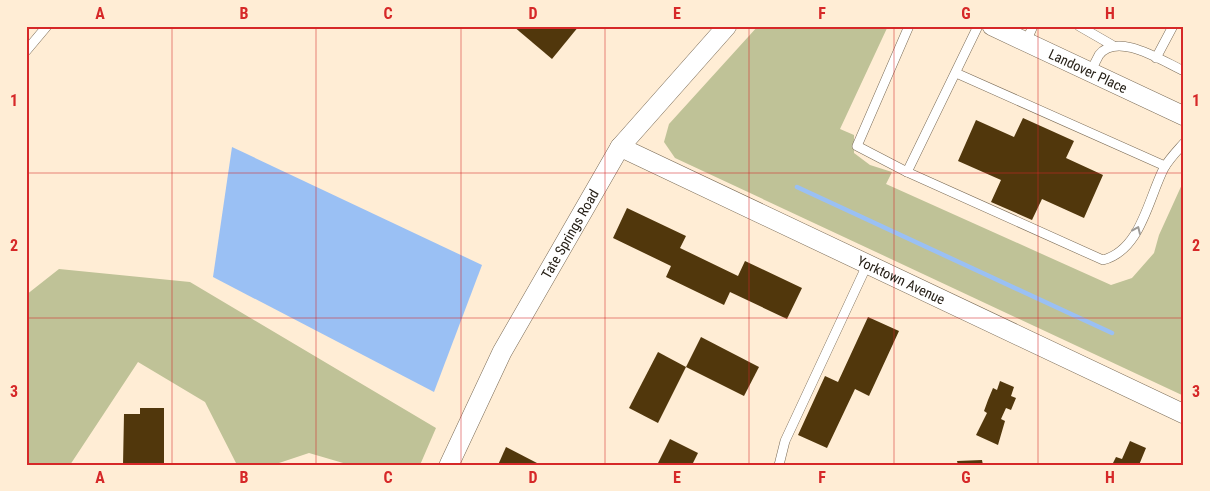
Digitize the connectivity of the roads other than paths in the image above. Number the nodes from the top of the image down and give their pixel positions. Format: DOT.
graph roads {
  1 [pos="47,26"];
  2 [pos="727,26"];
  3 [pos="909,26"];
  4 [pos="978,26"];
  5 [pos="992,26"];
  6 [pos="1079,26"];
  7 [pos="1173,26"];
  8 [pos="1030,34"];
  9 [pos="1112,46"];
  10 [pos="27,49"];
  11 [pos="1156,58"];
  12 [pos="1184,71"];
  13 [pos="956,73"];
  14 [pos="1091,73"];
  15 [pos="1184,116"];
  16 [pos="1184,143"];
  17 [pos="620,147"];
  18 [pos="1165,166"];
  19 [pos="908,172"];
  20 [pos="867,265"];
  21 [pos="1184,414"];
  22 [pos="449,465"];
  23 [pos="779,465"];
  1 -- 10 [label="lane"];
  2 -- 17 [label="street, Tate Springs Road"];
  3 -- 19 [label="lane"];
  4 -- 13 [label="lane"];
  5 -- 8 [label="street, Landover Place"];
  6 -- 9 [label="lane"];
  7 -- 11 [label="lane"];
  8 -- 14 [label="street, Landover Place"];
  9 -- 11 [label="lane"];
  9 -- 14 [label="lane"];
  11 -- 12 [label="lane"];
  13 -- 18 [label="lane"];
  13 -- 19 [label="lane"];
  14 -- 15 [label="street, Landover Place"];
  16 -- 18 [label="lane"];
  17 -- 20 [label="street, Yorktown Avenue"];
  17 -- 22 [label="street, Tate Springs Road"];
  19 -- 18 [label="lane, one-way"];
  20 -- 21 [label="street, Yorktown Avenue"];
  20 -- 23 [label="lane"];
}
